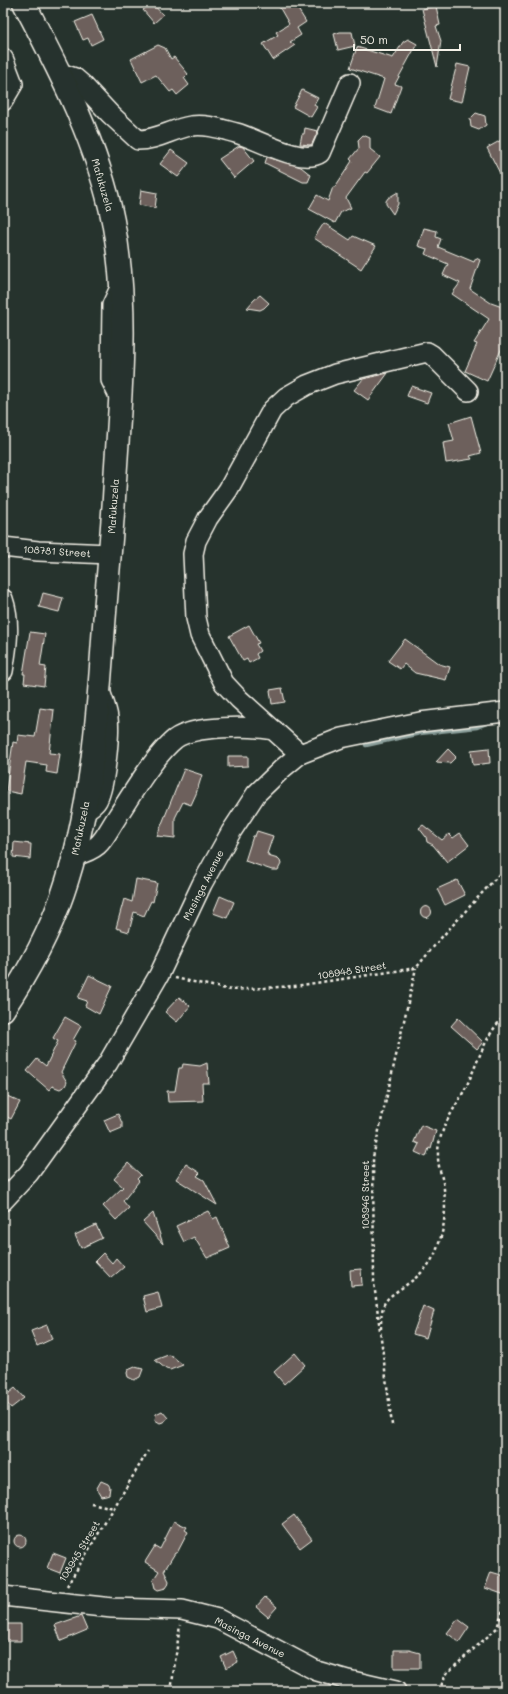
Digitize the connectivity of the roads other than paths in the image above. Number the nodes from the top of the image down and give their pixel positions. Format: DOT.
graph roads {
  1 [pos="24,3"];
  2 [pos="3,58"];
  3 [pos="60,74"];
  4 [pos="350,83"];
  5 [pos="3,101"];
  6 [pos="468,391"];
  7 [pos="3,547"];
  8 [pos="110,554"];
  9 [pos="3,599"];
  10 [pos="3,671"];
  11 [pos="505,712"];
  12 [pos="274,730"];
  13 [pos="300,754"];
  14 [pos="74,856"];
  15 [pos="3,1010"];
  16 [pos="3,1201"];
  17 [pos="3,1596"];
  18 [pos="396,1691"];
  1 -- 3 [label="main road, Mafukuzela"];
  2 -- 5 [label="street"];
  3 -- 4 [label="street"];
  3 -- 8 [label="main road, Mafukuzela"];
  6 -- 12 [label="street"];
  7 -- 8 [label="street, 108781 Street"];
  8 -- 14 [label="main road, Mafukuzela"];
  9 -- 10 [label="street"];
  11 -- 13 [label="street, Masinga Avenue"];
  12 -- 13 [label="street"];
  12 -- 14 [label="street"];
  13 -- 16 [label="street, Masinga Avenue"];
  14 -- 15 [label="main road, Mafukuzela"];
  17 -- 18 [label="street, Masinga Avenue"];
}
